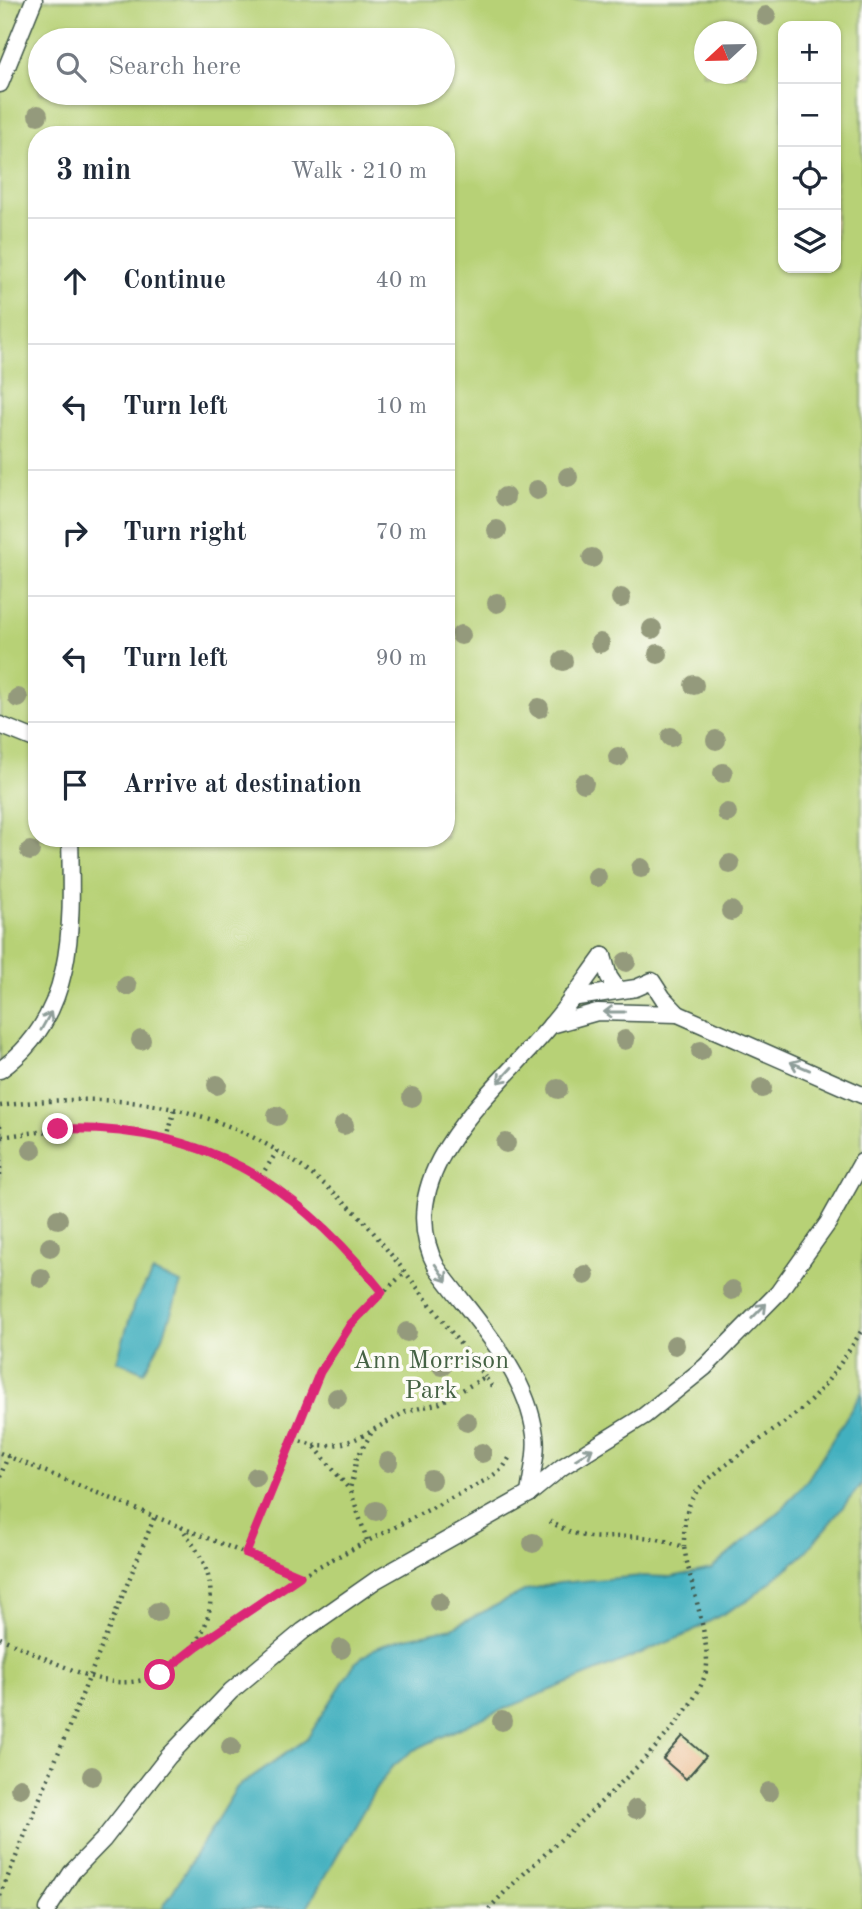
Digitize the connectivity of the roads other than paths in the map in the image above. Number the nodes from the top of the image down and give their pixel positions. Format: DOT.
graph roads {
  1 [pos="34,0"];
  2 [pos="0,84"];
  3 [pos="0,725"];
  4 [pos="28,736"];
  5 [pos="70,847"];
  6 [pos="618,990"];
  7 [pos="571,998"];
  8 [pos="678,1014"];
  9 [pos="551,1025"];
  10 [pos="0,1070"];
  11 [pos="862,1095"];
  12 [pos="862,1162"];
  13 [pos="528,1494"];
  14 [pos="48,1909"];
  1 -- 2 [label="lane"];
  3 -- 4 [label="lane"];
  10 -- 5 [label="lane, one-way"];
  6 -- 7 [label="lane"];
  6 -- 7 [label="lane"];
  6 -- 8 [label="lane"];
  7 -- 9 [label="lane"];
  8 -- 9 [label="lane, one-way"];
  11 -- 8 [label="lane, one-way"];
  9 -- 13 [label="lane, one-way"];
  13 -- 12 [label="lane, one-way"];
  13 -- 14 [label="lane"];
}
